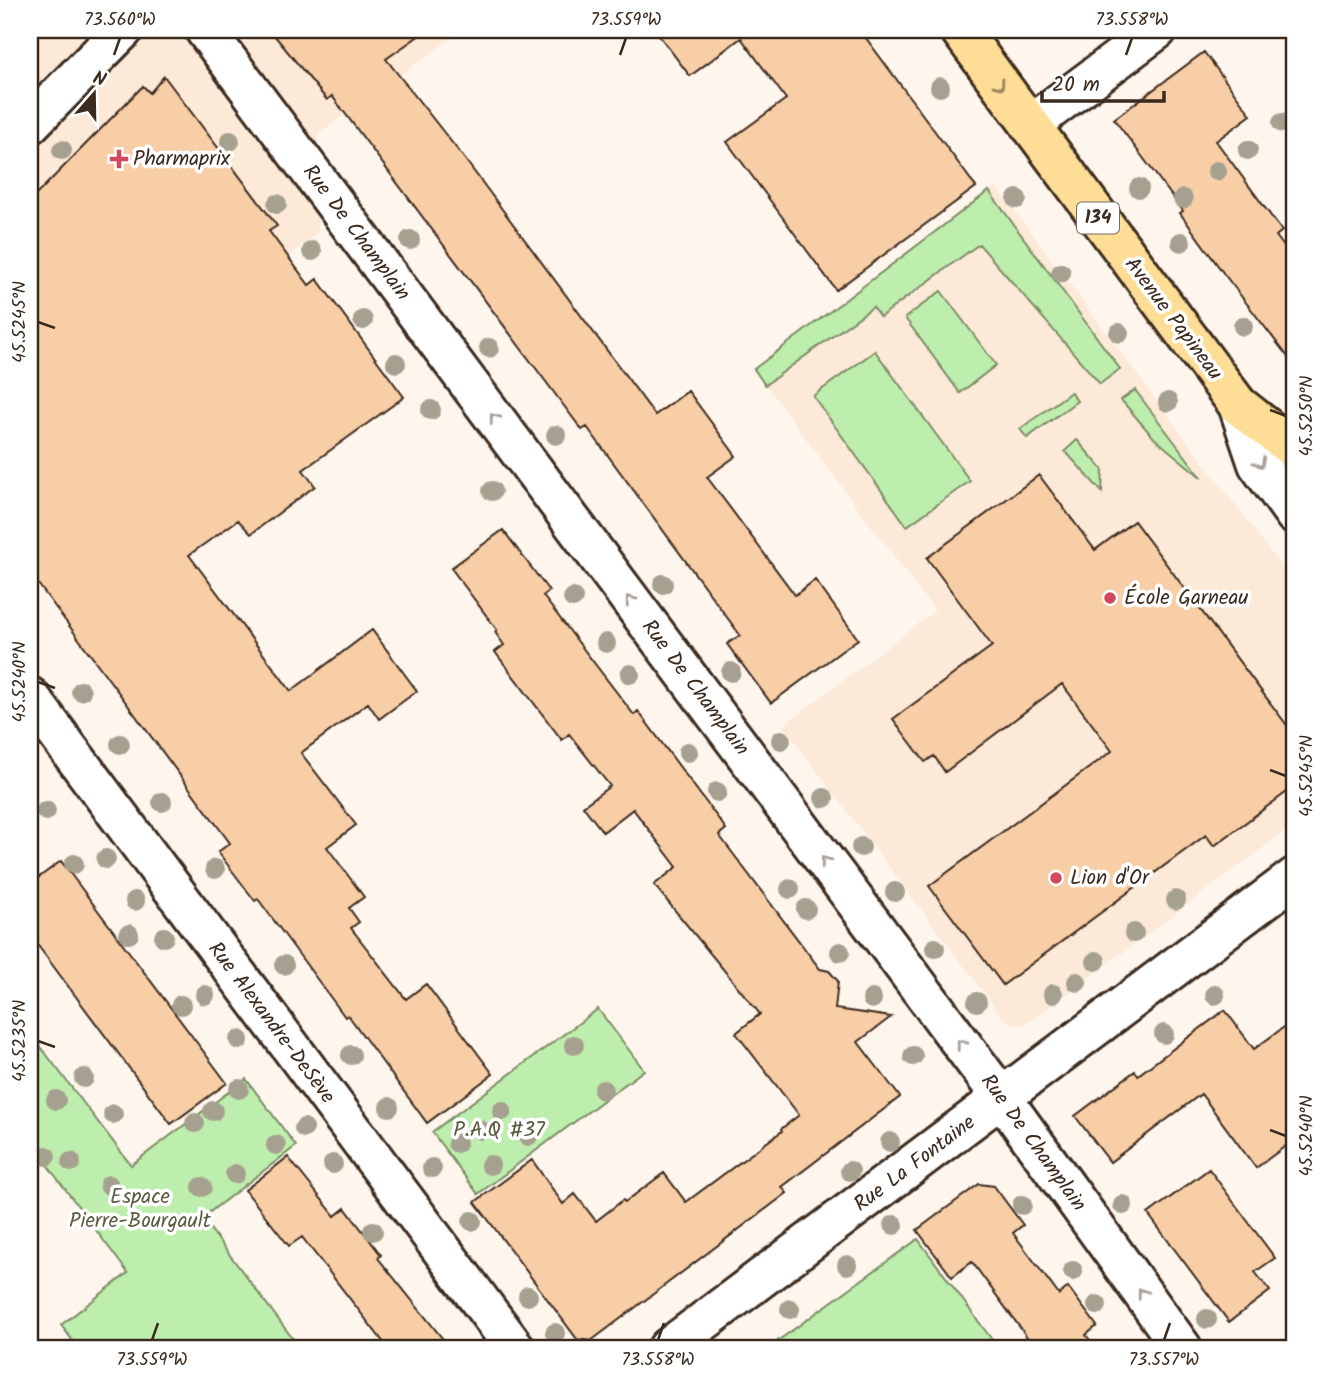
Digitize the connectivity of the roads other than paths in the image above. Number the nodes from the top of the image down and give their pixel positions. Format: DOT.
graph roads {
  1 [pos="123,30"];
  2 [pos="205,30"];
  3 [pos="960,30"];
  4 [pos="1157,30"];
  5 [pos="30,124"];
  6 [pos="1030,125"];
  7 [pos="1238,405"];
  8 [pos="1295,450"];
  9 [pos="1295,515"];
  10 [pos="30,697"];
  11 [pos="1295,877"];
  12 [pos="1002,1098"];
  13 [pos="514,1348"];
  14 [pos="668,1348"];
  15 [pos="1182,1348"];
  1 -- 5 [label="street"];
  12 -- 2 [label="street, Rue De Champlain, one-way"];
  3 -- 6 [label="main road, Avenue Papineau / 134, one-way"];
  4 -- 6 [label="street"];
  6 -- 7 [label="main road, Avenue Papineau / 134"];
  7 -- 8 [label="main road"];
  7 -- 9 [label="street, Avenue Papineau, one-way"];
  10 -- 13 [label="street, Rue Alexandre-DeSève"];
  11 -- 12 [label="street, Rue La Fontaine"];
  12 -- 14 [label="street, Rue La Fontaine"];
  15 -- 12 [label="street, Rue De Champlain, one-way"];
}
